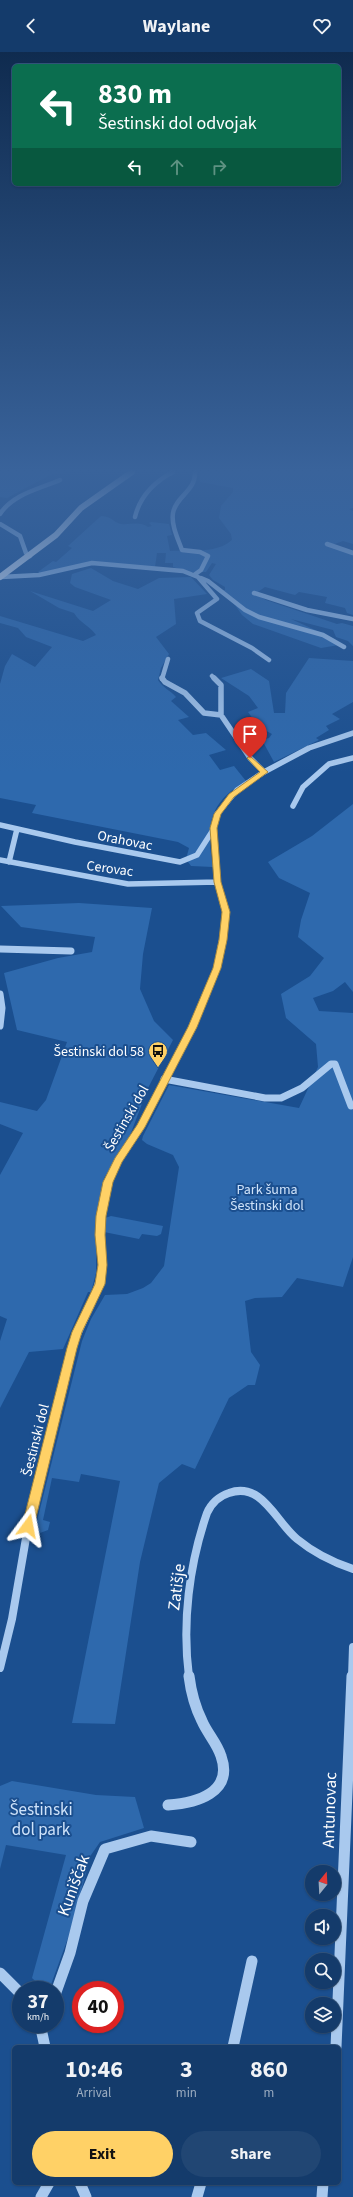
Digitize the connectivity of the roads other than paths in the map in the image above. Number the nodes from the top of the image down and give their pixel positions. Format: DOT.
graph roads {
  1 [pos="50,572"];
  2 [pos="183,572"];
  3 [pos="199,572"];
  4 [pos="196,576"];
  5 [pos="1,577"];
  6 [pos="254,593"];
  7 [pos="353,619"];
  8 [pos="344,648"];
  9 [pos="168,659"];
  10 [pos="269,660"];
  11 [pos="212,676"];
  12 [pos="221,715"];
  13 [pos="353,733"];
  14 [pos="353,758"];
  15 [pos="264,772"];
  16 [pos="293,806"];
  17 [pos="0,825"];
  18 [pos="17,829"];
  19 [pos="214,830"];
  20 [pos="0,860"];
  21 [pos="9,862"];
  22 [pos="218,882"];
  23 [pos="0,949"];
  24 [pos="71,951"];
  25 [pos="0,994"];
  26 [pos="0,1026"];
  27 [pos="164,1079"];
  28 [pos="351,1106"];
  29 [pos="353,1569"];
  30 [pos="353,1647"];
  31 [pos="0,1668"];
  32 [pos="168,1805"];
  33 [pos="191,1842"];
  34 [pos="252,1961"];
  35 [pos="0,1973"];
  36 [pos="60,1981"];
  37 [pos="12,1985"];
  38 [pos="42,2033"];
  39 [pos="45,2045"];
  40 [pos="233,2045"];
  41 [pos="336,2045"];
  42 [pos="48,2185"];
  43 [pos="81,2185"];
  44 [pos="200,2185"];
  45 [pos="323,2185"];
  46 [pos="41,2197"];
  47 [pos="86,2197"];
  48 [pos="197,2197"];
  49 [pos="322,2197"];
  1 -- 5 [label="street"];
  2 -- 4 [label="street"];
  3 -- 4 [label="street"];
  4 -- 8 [label="street"];
  4 -- 10 [label="street"];
  6 -- 7 [label="street"];
  9 -- 12 [label="street"];
  11 -- 12 [label="street"];
  12 -- 15 [label="street"];
  13 -- 15 [label="street, Šestinski dol"];
  14 -- 16 [label="street"];
  15 -- 19 [label="street, Šestinski dol"];
  17 -- 18 [label="street, Orahovac"];
  18 -- 19 [label="street, Orahovac"];
  18 -- 21 [label="street"];
  19 -- 22 [label="street, Šestinski dol"];
  20 -- 21 [label="street, Cerovac"];
  21 -- 22 [label="street, Cerovac"];
  22 -- 27 [label="street, Šestinski dol"];
  23 -- 24 [label="street"];
  25 -- 26 [label="street"];
  27 -- 28 [label="street"];
  27 -- 31 [label="street, Šestinski dol"];
  29 -- 32 [label="street, Zatišje"];
  30 -- 41 [label="street, Antunovac"];
  33 -- 36 [label="street, Kuniščak"];
  34 -- 40 [label="street"];
  35 -- 37 [label="street"];
  38 -- 39 [label="street"];
  42 -- 46 [label="street"];
  43 -- 47 [label="street"];
  44 -- 48 [label="street"];
  45 -- 49 [label="street"];
}
